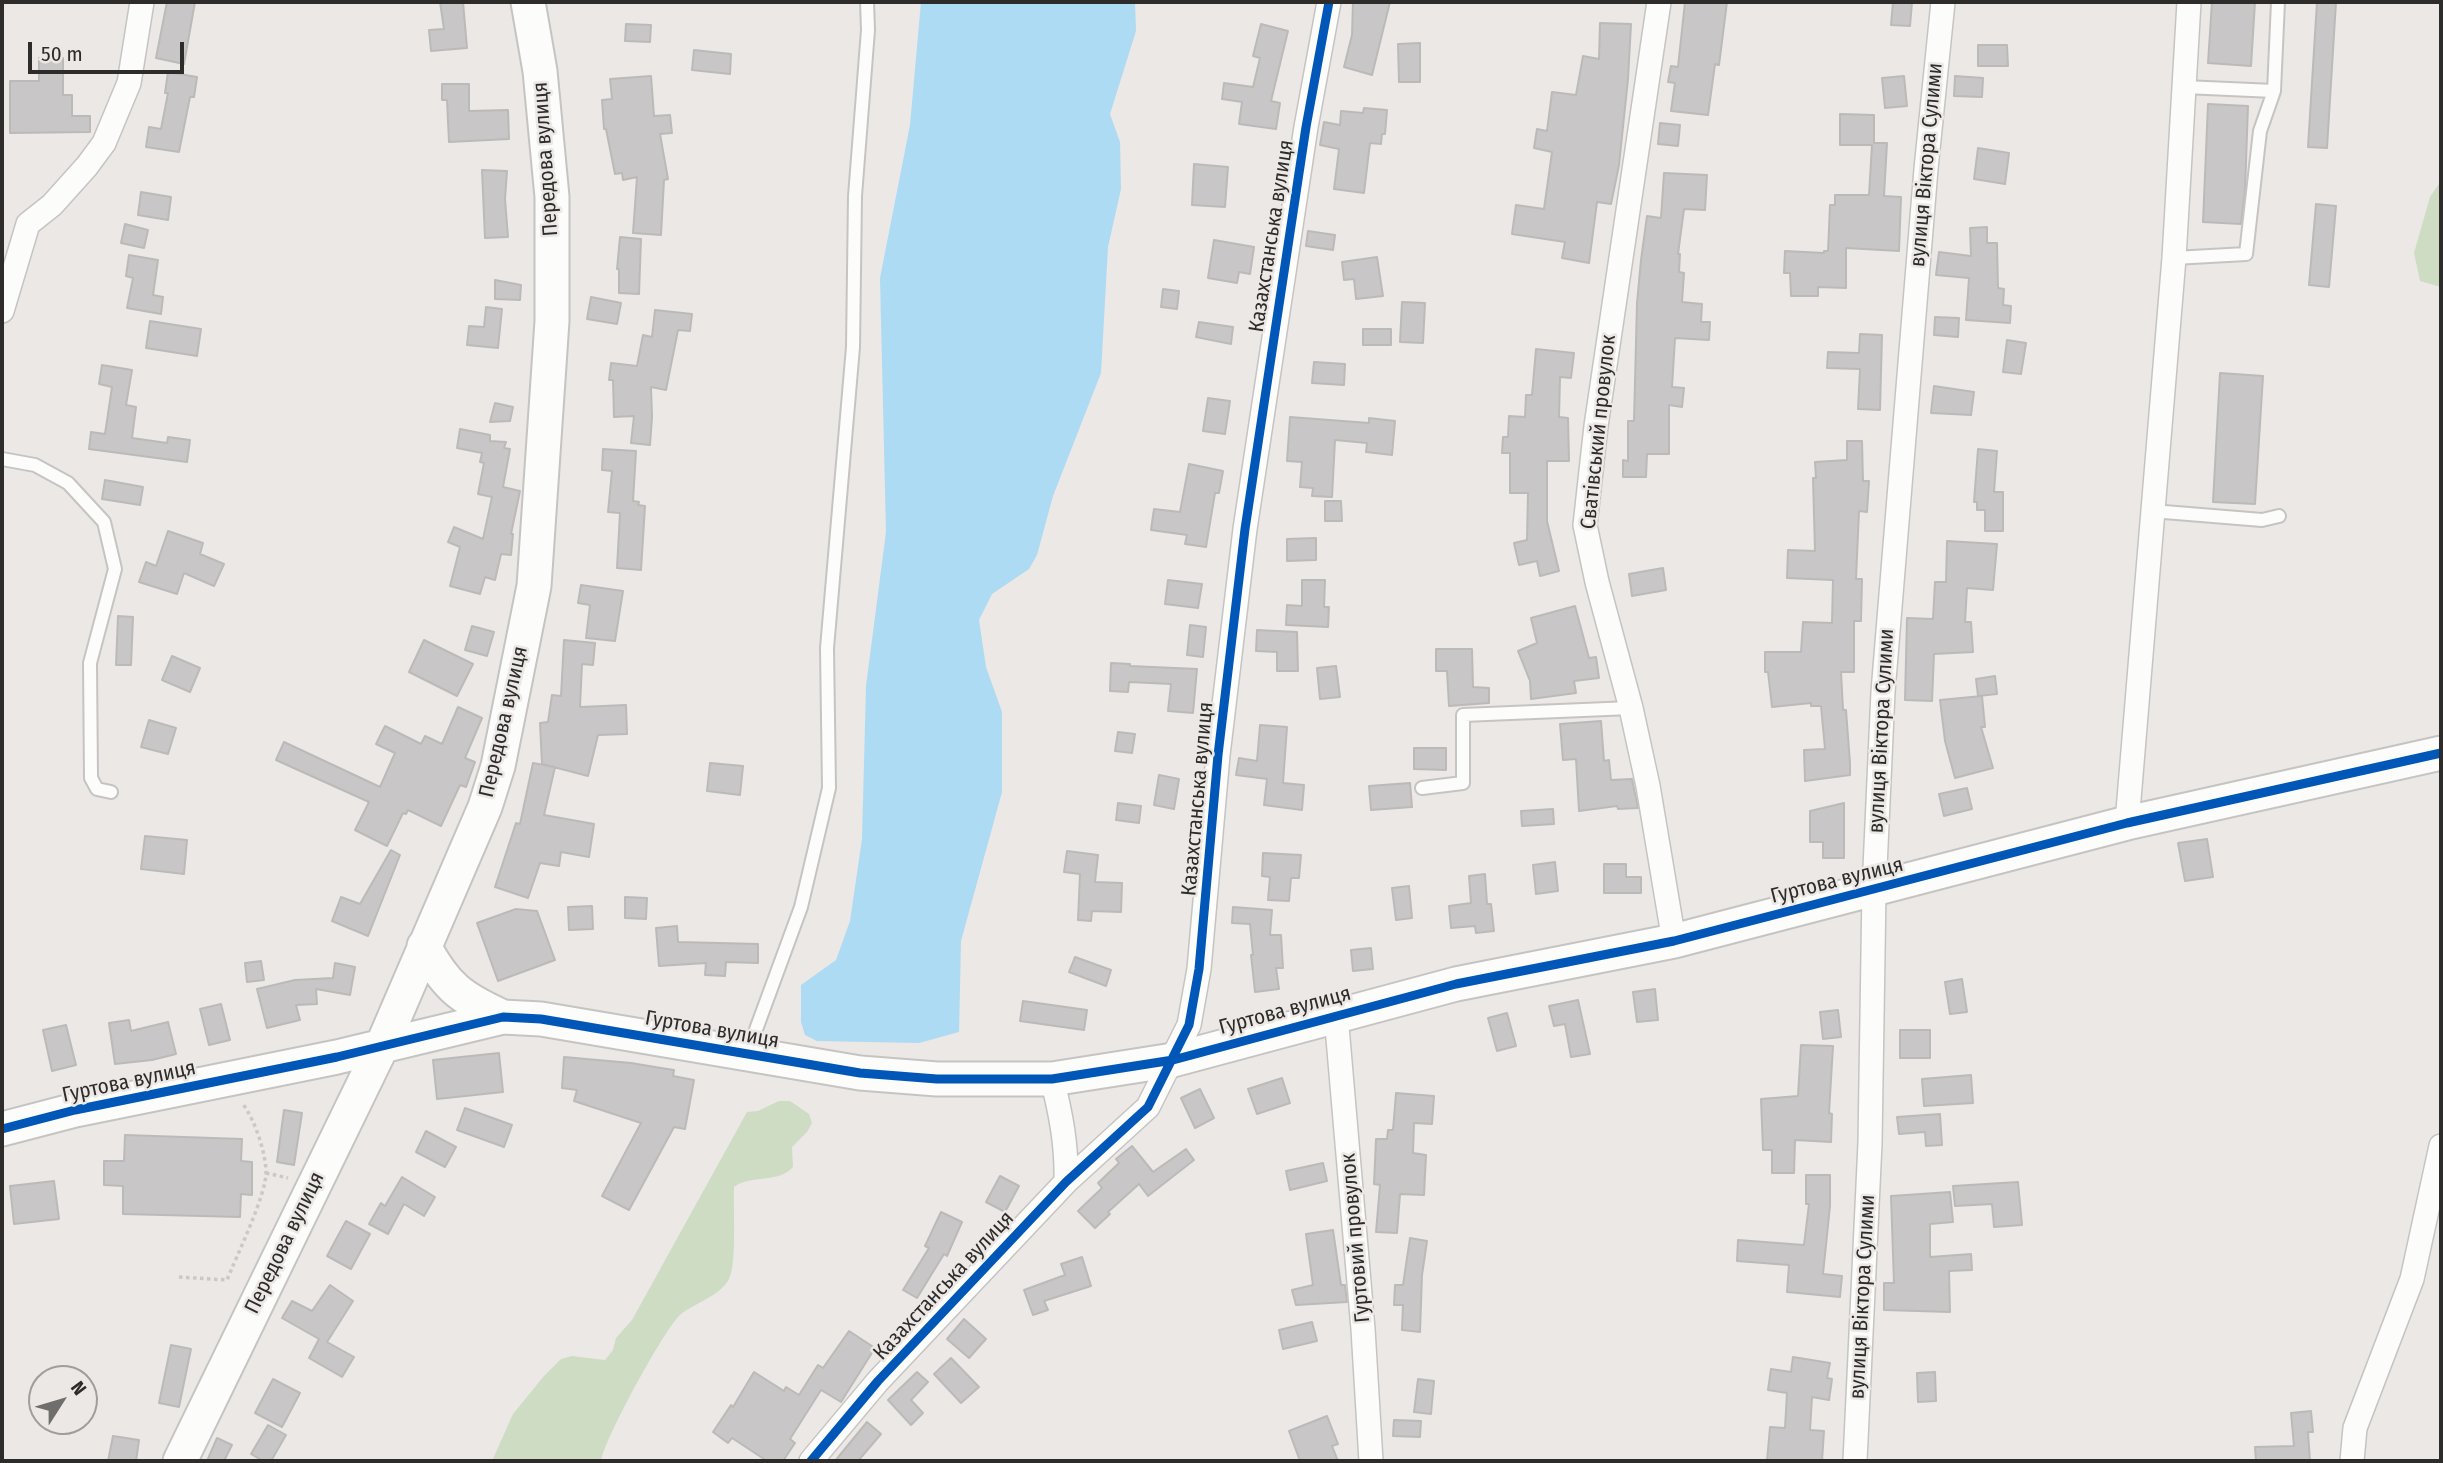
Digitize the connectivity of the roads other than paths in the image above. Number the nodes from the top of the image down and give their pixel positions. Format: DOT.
graph roads {
  1 [pos="142,2"];
  2 [pos="528,2"];
  3 [pos="867,2"];
  4 [pos="1329,2"];
  5 [pos="1659,2"];
  6 [pos="1943,2"];
  7 [pos="2189,2"];
  8 [pos="2278,2"];
  9 [pos="2184,87"];
  10 [pos="2274,91"];
  11 [pos="2174,258"];
  12 [pos="2,311"];
  13 [pos="2,459"];
  14 [pos="2152,511"];
  15 [pos="2279,516"];
  16 [pos="1631,708"];
  17 [pos="2441,753"];
  18 [pos="1422,788"];
  19 [pos="111,792"];
  20 [pos="2127,823"];
  21 [pos="1874,890"];
  22 [pos="1674,941"];
  23 [pos="424,946"];
  24 [pos="1336,1015"];
  25 [pos="503,1017"];
  26 [pos="382,1046"];
  27 [pos="747,1055"];
  28 [pos="1172,1060"];
  29 [pos="1052,1079"];
  30 [pos="2,1129"];
  31 [pos="2441,1146"];
  32 [pos="1066,1182"];
  33 [pos="180,1461"];
  34 [pos="811,1461"];
  35 [pos="1371,1461"];
  36 [pos="1855,1461"];
  37 [pos="2352,1461"];
  1 -- 12 [label="street"];
  2 -- 23 [label="street, Передова вулиця"];
  3 -- 27 [label="lane"];
  4 -- 28 [label="street, Казахстанська вулиця"];
  5 -- 16 [label="street, Сватівський провулок"];
  6 -- 21 [label="street, вулиця Віктора Сулими"];
  7 -- 9 [label="street"];
  8 -- 10 [label="lane"];
  9 -- 10 [label="lane"];
  9 -- 11 [label="street"];
  10 -- 11 [label="lane"];
  11 -- 14 [label="street"];
  13 -- 19 [label="lane"];
  14 -- 15 [label="lane"];
  14 -- 20 [label="street"];
  16 -- 18 [label="lane"];
  16 -- 22 [label="street, Сватівський провулок"];
  17 -- 20 [label="street, Гуртова вулиця"];
  20 -- 21 [label="street, Гуртова вулиця"];
  21 -- 22 [label="street, Гуртова вулиця"];
  21 -- 36 [label="street, вулиця Віктора Сулими"];
  22 -- 24 [label="street, Гуртова вулиця"];
  23 -- 25 [label="street"];
  23 -- 26 [label="street, Передова вулиця"];
  24 -- 28 [label="street, Гуртова вулиця"];
  24 -- 35 [label="street, Гуртовий провулок"];
  25 -- 26 [label="street, Гуртова вулиця"];
  25 -- 27 [label="street, Гуртова вулиця"];
  26 -- 30 [label="street, Гуртова вулиця"];
  26 -- 33 [label="street, Передова вулиця"];
  27 -- 29 [label="street, Гуртова вулиця"];
  28 -- 29 [label="street, Гуртова вулиця"];
  28 -- 32 [label="street, Казахстанська вулиця"];
  29 -- 32 [label="street"];
  31 -- 37 [label="street"];
  32 -- 34 [label="street, Казахстанська вулиця"];
}
